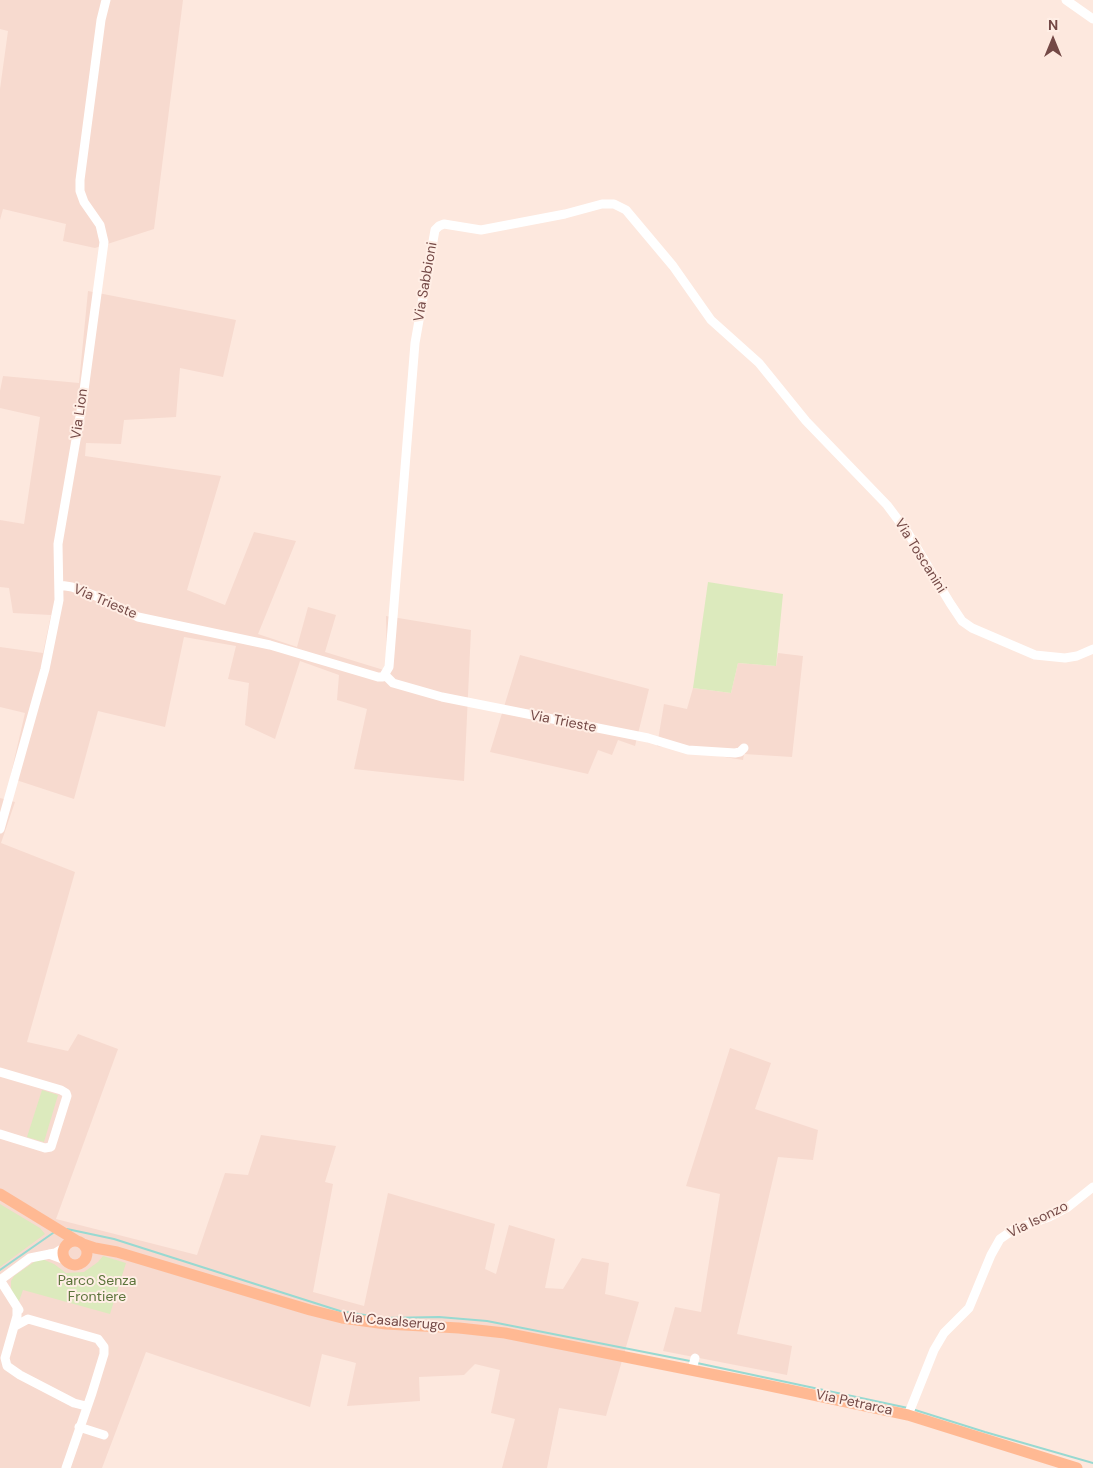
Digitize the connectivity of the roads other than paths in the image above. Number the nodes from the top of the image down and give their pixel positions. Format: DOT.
graph roads {
  1 [pos="106,0"];
  2 [pos="1066,0"];
  3 [pos="1093,19"];
  4 [pos="780,390"];
  5 [pos="59,585"];
  6 [pos="1093,649"];
  7 [pos="384,676"];
  8 [pos="744,748"];
  9 [pos="0,829"];
  10 [pos="0,1072"];
  11 [pos="0,1134"];
  12 [pos="1093,1187"];
  13 [pos="0,1194"];
  14 [pos="73,1244"];
  15 [pos="102,1250"];
  16 [pos="49,1254"];
  17 [pos="87,1257"];
  18 [pos="65,1260"];
  19 [pos="0,1280"];
  20 [pos="16,1307"];
  21 [pos="28,1319"];
  22 [pos="15,1326"];
  23 [pos="799,1392"];
  24 [pos="86,1406"];
  25 [pos="909,1414"];
  26 [pos="79,1427"];
  27 [pos="104,1435"];
  28 [pos="66,1468"];
  29 [pos="1078,1468"];
  1 -- 5 [label="street, Via Lion"];
  2 -- 3 [label="street"];
  4 -- 6 [label="street, Via Toscanini"];
  4 -- 7 [label="street, Via Sabbioni"];
  5 -- 7 [label="street, Via Trieste"];
  5 -- 9 [label="street, Via Lion"];
  7 -- 8 [label="street, Via Trieste"];
  10 -- 11 [label="street"];
  12 -- 25 [label="street, Via Isonzo"];
  13 -- 14 [label="main road"];
  14 -- 15 [label="main road, Via Casalserugo"];
  14 -- 16 [label="street"];
  14 -- 17 [label="main road"];
  14 -- 18 [label="main road"];
  15 -- 17 [label="main road"];
  15 -- 23 [label="main road, Via Casalserugo"];
  16 -- 18 [label="street"];
  16 -- 19 [label="street"];
  17 -- 18 [label="main road"];
  19 -- 20 [label="street"];
  20 -- 21 [label="street"];
  20 -- 22 [label="street"];
  21 -- 22 [label="street"];
  21 -- 24 [label="street"];
  22 -- 24 [label="street"];
  23 -- 25 [label="main road, Via Petrarca"];
  24 -- 26 [label="street"];
  25 -- 29 [label="main road, Via Petrarca"];
  26 -- 27 [label="street"];
  26 -- 28 [label="street"];
}
